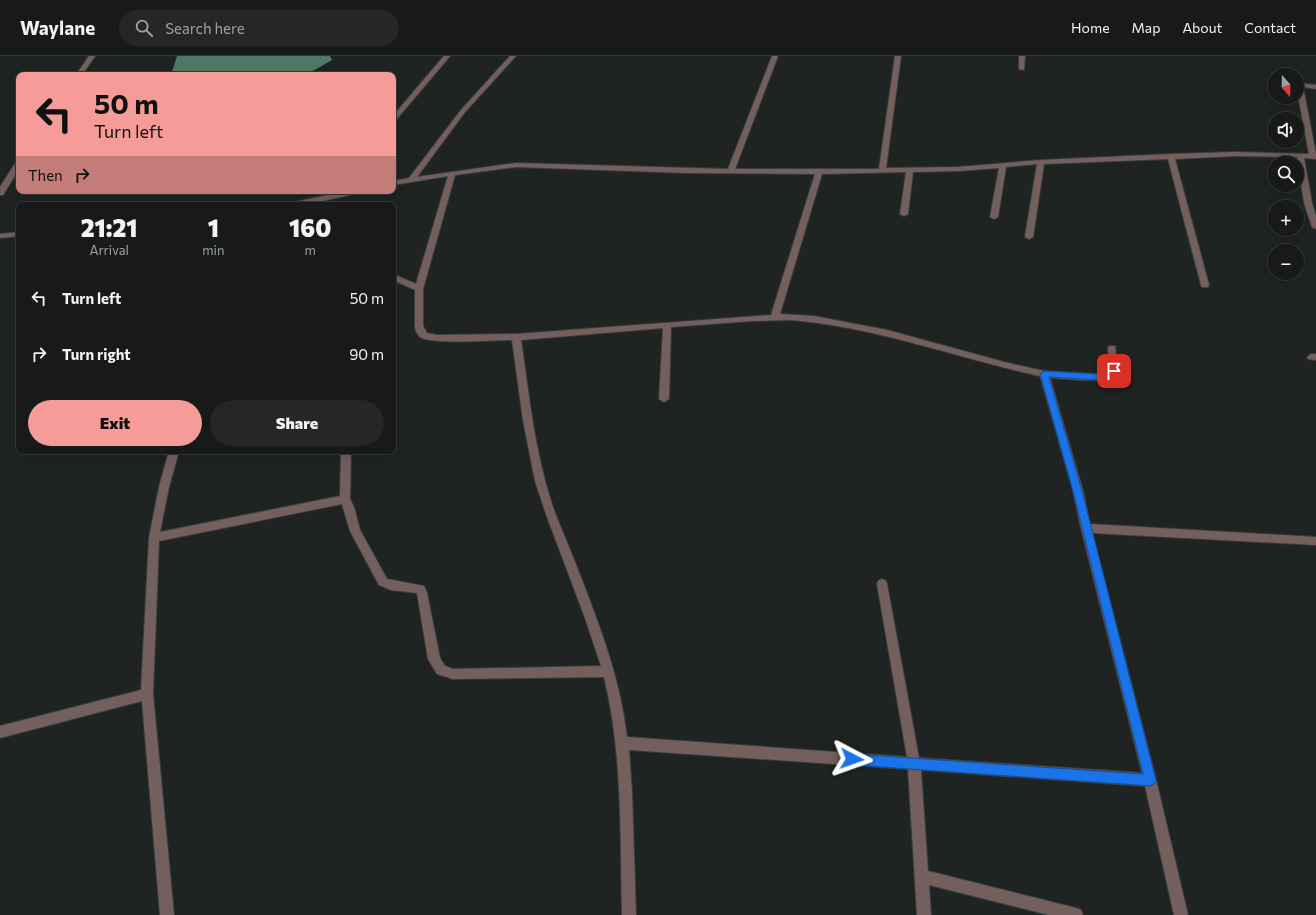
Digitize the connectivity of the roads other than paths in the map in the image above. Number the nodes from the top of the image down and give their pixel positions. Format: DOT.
graph roads {
  1 [pos="92,56"];
  2 [pos="447,56"];
  3 [pos="513,56"];
  4 [pos="775,56"];
  5 [pos="898,56"];
  6 [pos="1022,56"];
  7 [pos="1022,69"];
  8 [pos="81,72"];
  9 [pos="1316,87"];
  10 [pos="396,116"];
  11 [pos="1306,125"];
  12 [pos="1316,126"];
  13 [pos="1300,155"];
  14 [pos="1171,156"];
  15 [pos="1314,157"];
  16 [pos="1041,162"];
  17 [pos="1003,166"];
  18 [pos="16,169"];
  19 [pos="910,170"];
  20 [pos="731,171"];
  21 [pos="882,171"];
  22 [pos="452,172"];
  23 [pos="819,172"];
  24 [pos="412,179"];
  25 [pos="396,182"];
  26 [pos="0,193"];
  27 [pos="333,194"];
  28 [pos="305,202"];
  29 [pos="904,214"];
  30 [pos="994,217"];
  31 [pos="1316,227"];
  32 [pos="16,234"];
  33 [pos="0,236"];
  34 [pos="1029,237"];
  35 [pos="396,278"];
  36 [pos="1205,285"];
  37 [pos="419,289"];
  38 [pos="775,317"];
  39 [pos="667,325"];
  40 [pos="516,337"];
  41 [pos="1112,348"];
  42 [pos="1044,374"];
  43 [pos="664,399"];
  44 [pos="173,454"];
  45 [pos="346,454"];
  46 [pos="345,499"];
  47 [pos="1086,528"];
  48 [pos="154,538"];
  49 [pos="1316,541"];
  50 [pos="882,584"];
  51 [pos="608,671"];
  52 [pos="147,694"];
  53 [pos="0,732"];
  54 [pos="622,743"];
  55 [pos="914,763"];
  56 [pos="1150,780"];
  57 [pos="922,876"];
  58 [pos="167,915"];
  59 [pos="629,915"];
  60 [pos="924,915"];
  61 [pos="1076,915"];
  62 [pos="1181,915"];
  1 -- 8 [label="street"];
  2 -- 10 [label="street"];
  3 -- 24 [label="street"];
  4 -- 20 [label="street"];
  5 -- 21 [label="street"];
  6 -- 7 [label="street"];
  9 -- 11 [label="street"];
  11 -- 12 [label="street"];
  11 -- 15 [label="street"];
  13 -- 14 [label="street"];
  13 -- 15 [label="street"];
  13 -- 31 [label="street"];
  14 -- 16 [label="street"];
  14 -- 36 [label="street"];
  16 -- 17 [label="street"];
  16 -- 34 [label="street"];
  17 -- 19 [label="street"];
  17 -- 30 [label="street"];
  18 -- 26 [label="street"];
  19 -- 21 [label="street"];
  19 -- 29 [label="street"];
  20 -- 22 [label="street"];
  20 -- 23 [label="street"];
  21 -- 23 [label="street"];
  22 -- 24 [label="street"];
  22 -- 37 [label="street"];
  23 -- 38 [label="street"];
  24 -- 25 [label="street"];
  27 -- 28 [label="street"];
  32 -- 33 [label="street"];
  35 -- 37 [label="street"];
  37 -- 40 [label="street"];
  38 -- 39 [label="street"];
  38 -- 42 [label="street"];
  39 -- 40 [label="street"];
  39 -- 43 [label="street"];
  40 -- 51 [label="street"];
  41 -- 42 [label="street"];
  42 -- 47 [label="street"];
  44 -- 48 [label="street"];
  45 -- 46 [label="street"];
  46 -- 48 [label="street"];
  46 -- 51 [label="street"];
  47 -- 49 [label="street"];
  47 -- 56 [label="street"];
  48 -- 52 [label="street"];
  50 -- 55 [label="street"];
  51 -- 54 [label="street"];
  52 -- 53 [label="street"];
  52 -- 58 [label="street"];
  54 -- 55 [label="street"];
  54 -- 59 [label="street"];
  55 -- 56 [label="street"];
  55 -- 57 [label="street"];
  56 -- 62 [label="street"];
  57 -- 60 [label="street"];
  57 -- 61 [label="street"];
}
